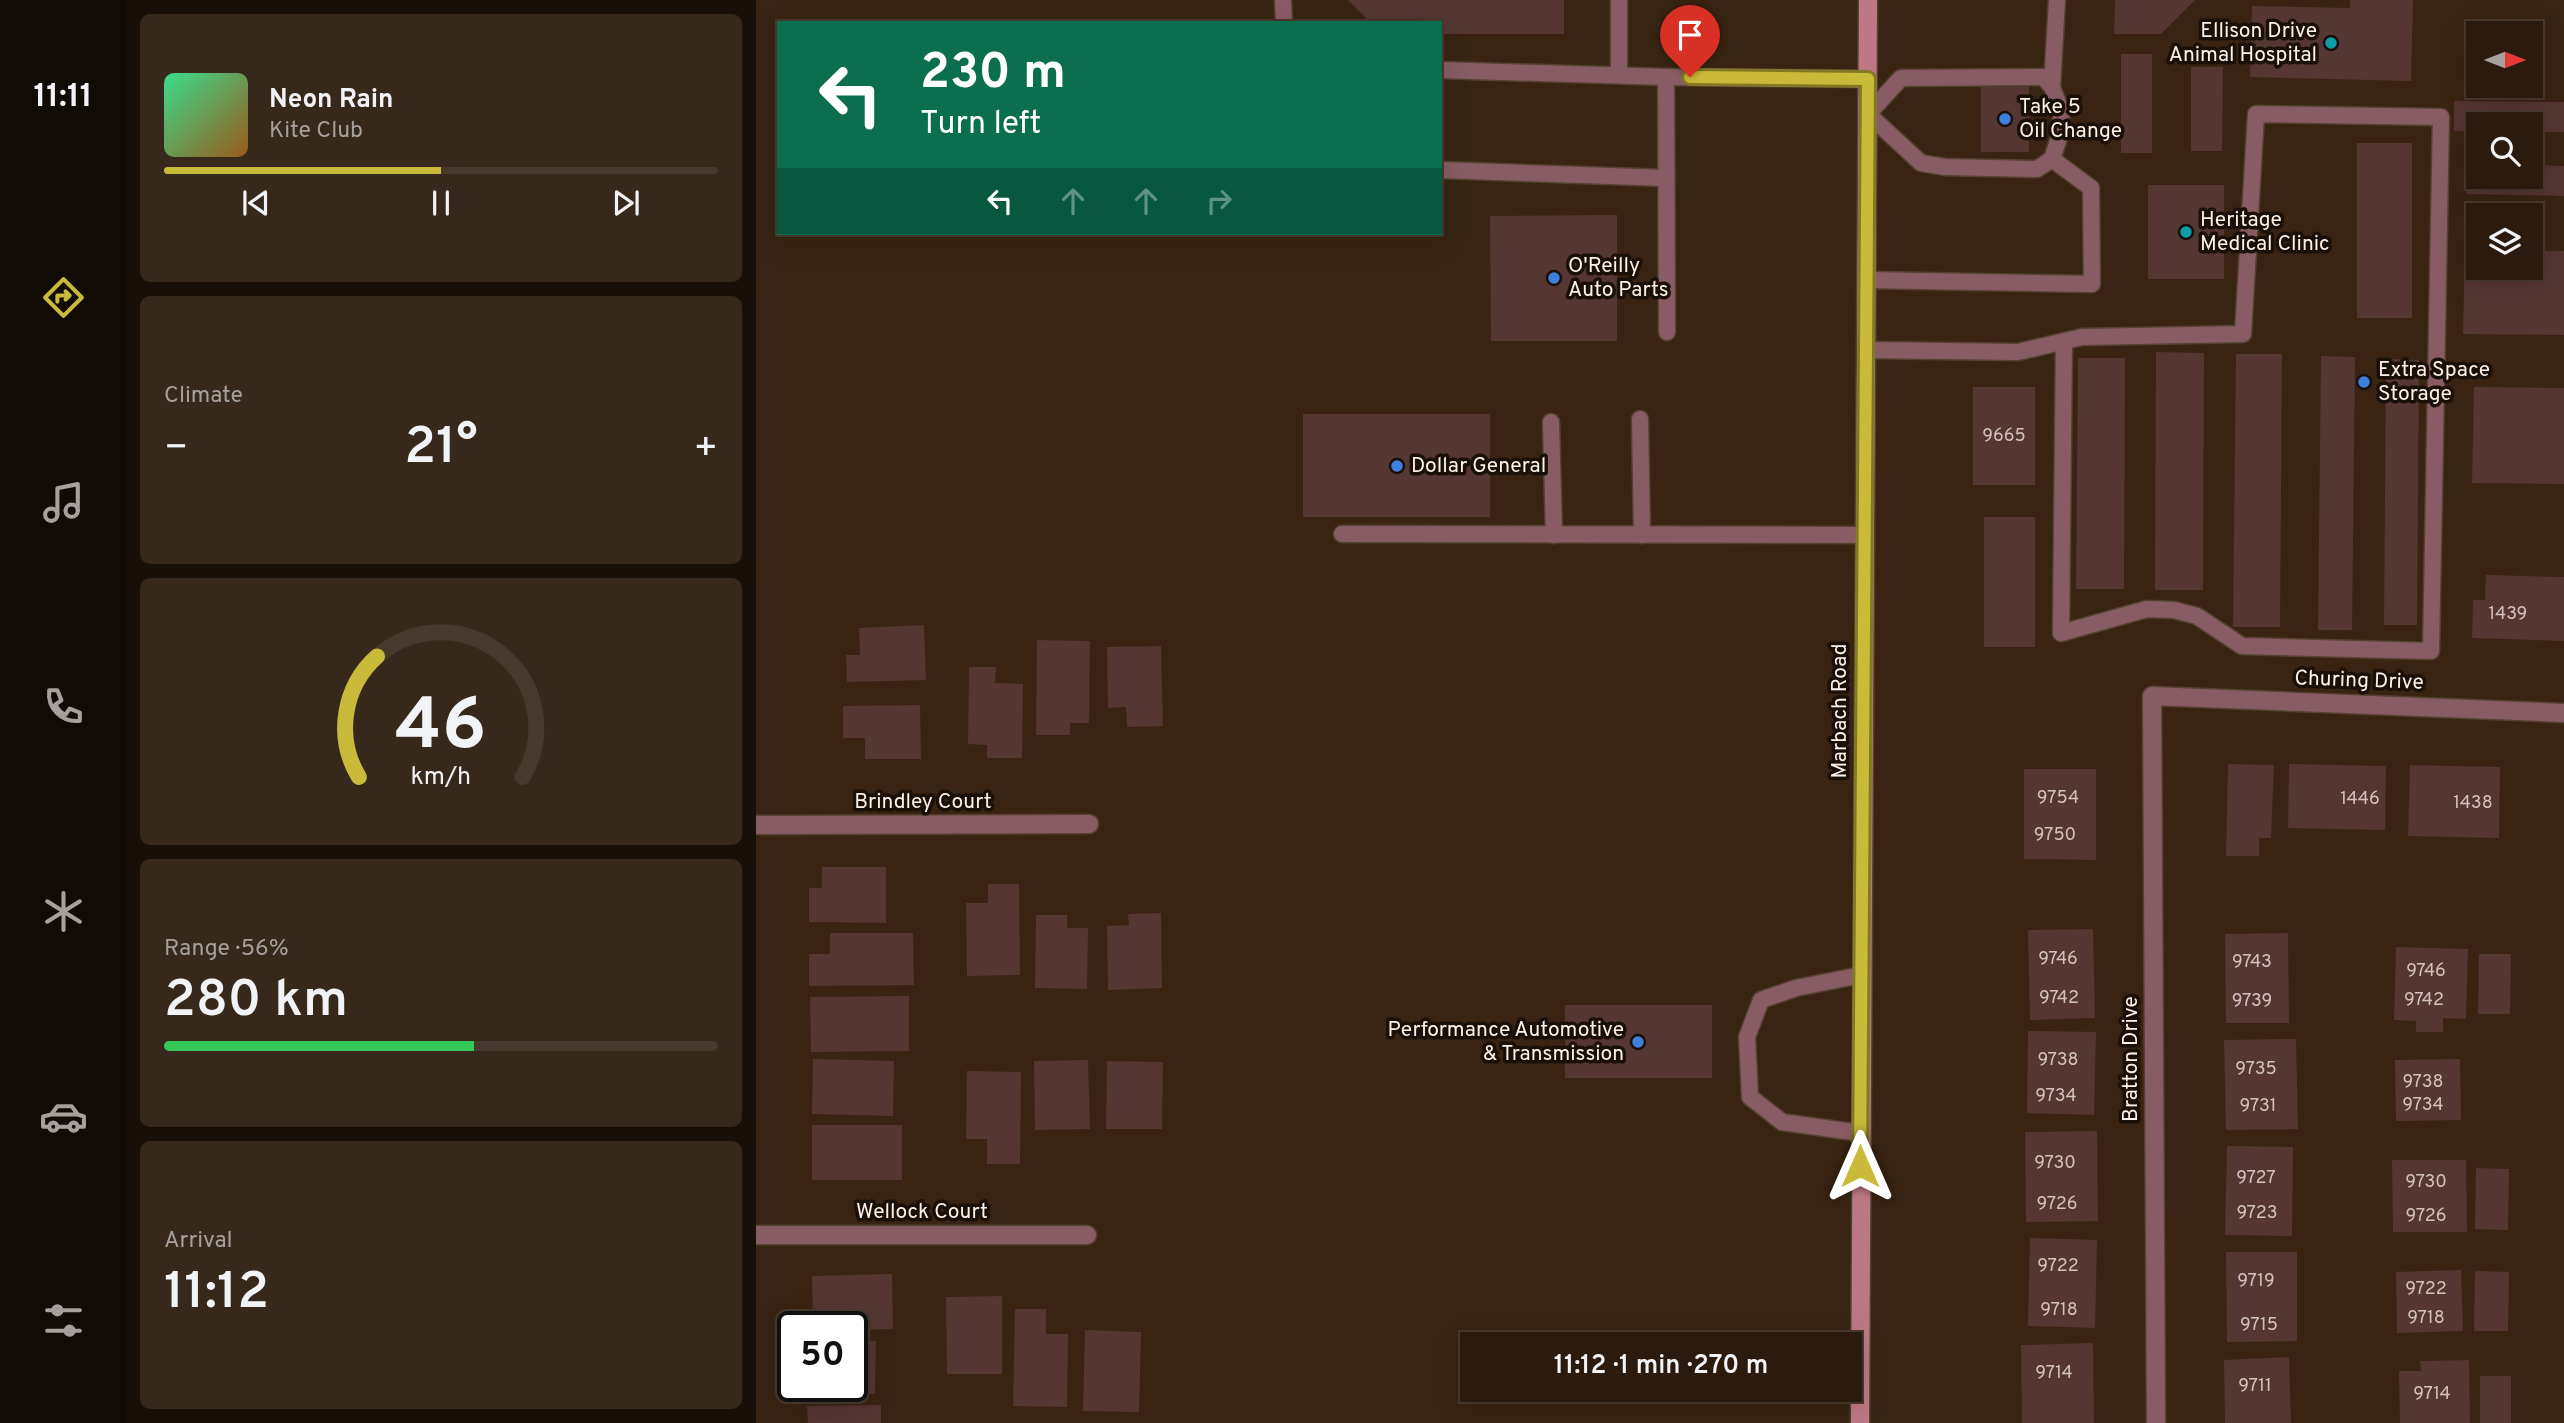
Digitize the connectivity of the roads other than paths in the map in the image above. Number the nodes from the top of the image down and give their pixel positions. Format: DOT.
graph roads {
  1 [pos="1283,0"];
  2 [pos="1619,0"];
  3 [pos="1868,0"];
  4 [pos="2057,0"];
  5 [pos="1284,21"];
  6 [pos="1442,70"];
  7 [pos="1619,75"];
  8 [pos="1666,77"];
  9 [pos="1868,79"];
  10 [pos="2047,82"];
  11 [pos="1868,114"];
  12 [pos="2052,159"];
  13 [pos="1442,170"];
  14 [pos="1666,177"];
  15 [pos="1867,280"];
  16 [pos="1667,332"];
  17 [pos="2064,341"];
  18 [pos="1866,350"];
  19 [pos="1640,419"];
  20 [pos="1551,422"];
  21 [pos="1342,534"];
  22 [pos="1554,535"];
  23 [pos="1642,535"];
  24 [pos="1864,535"];
  25 [pos="2152,696"];
  26 [pos="2564,713"];
  27 [pos="1089,824"];
  28 [pos="756,825"];
  29 [pos="1861,975"];
  30 [pos="1860,1133"];
  31 [pos="756,1235"];
  32 [pos="1087,1235"];
  33 [pos="1860,1423"];
  34 [pos="2155,1423"];
  1 -- 5 [label="lane"];
  2 -- 7 [label="lane"];
  3 -- 9 [label="main road, Marbach Road"];
  4 -- 10 [label="lane"];
  6 -- 7 [label="lane"];
  7 -- 8 [label="lane"];
  8 -- 9 [label="lane"];
  8 -- 14 [label="lane"];
  9 -- 11 [label="main road, Marbach Road"];
  10 -- 11 [label="lane"];
  10 -- 12 [label="lane"];
  11 -- 12 [label="lane"];
  11 -- 15 [label="main road, Marbach Road"];
  12 -- 15 [label="lane"];
  13 -- 14 [label="lane"];
  14 -- 16 [label="lane"];
  15 -- 18 [label="main road, Marbach Road"];
  17 -- 17 [label="lane"];
  17 -- 18 [label="lane"];
  18 -- 24 [label="main road, Marbach Road"];
  19 -- 23 [label="lane"];
  20 -- 22 [label="lane"];
  21 -- 22 [label="lane"];
  22 -- 23 [label="lane"];
  23 -- 24 [label="lane"];
  24 -- 29 [label="main road, Marbach Road"];
  25 -- 26 [label="street, Churing Drive"];
  25 -- 34 [label="street, Bratton Drive"];
  27 -- 28 [label="street, Brindley Court"];
  29 -- 30 [label="main road, Marbach Road"];
  29 -- 30 [label="lane"];
  30 -- 33 [label="main road, Marbach Road"];
  31 -- 32 [label="street, Wellock Court"];
}
